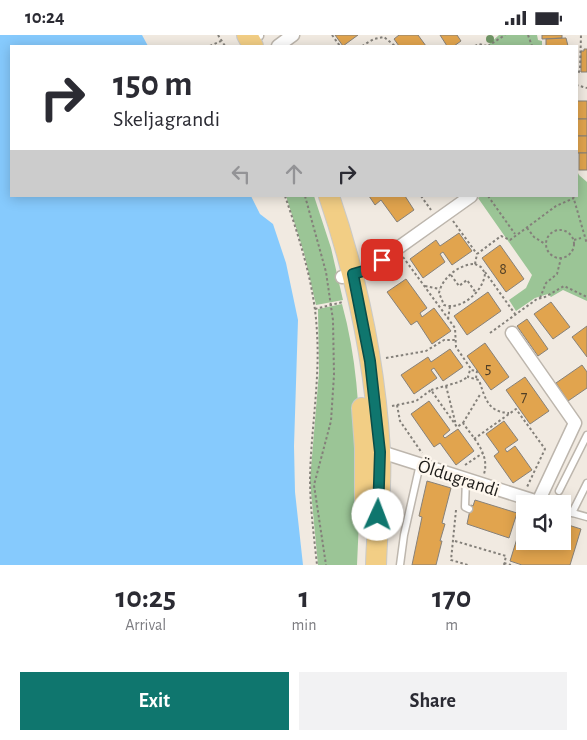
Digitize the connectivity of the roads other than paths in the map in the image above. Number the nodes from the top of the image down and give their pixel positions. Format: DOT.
graph roads {
  1 [pos="293,35"];
  2 [pos="279,45"];
  3 [pos="318,197"];
  4 [pos="329,197"];
  5 [pos="470,197"];
  6 [pos="347,275"];
  7 [pos="512,333"];
  8 [pos="587,435"];
  9 [pos="375,446"];
  10 [pos="421,459"];
  11 [pos="466,479"];
  12 [pos="587,483"];
  13 [pos="559,491"];
  14 [pos="516,495"];
  15 [pos="544,495"];
  16 [pos="469,509"];
  17 [pos="572,513"];
  18 [pos="587,517"];
  19 [pos="373,564"];
  20 [pos="400,565"];
  1 -- 2 [label="street"];
  3 -- 6 [label="main road"];
  4 -- 6 [label="main road"];
  5 -- 6 [label="street"];
  6 -- 9 [label="main road"];
  6 -- 9 [label="main road"];
  7 -- 15 [label="street, Öldugrandi"];
  8 -- 13 [label="lane"];
  9 -- 10 [label="street, Öldugrandi"];
  9 -- 19 [label="main road"];
  10 -- 11 [label="street, Öldugrandi"];
  10 -- 20 [label="lane"];
  11 -- 14 [label="street, Öldugrandi"];
  11 -- 16 [label="lane"];
  12 -- 17 [label="lane"];
  17 -- 18 [label="lane"];
}
